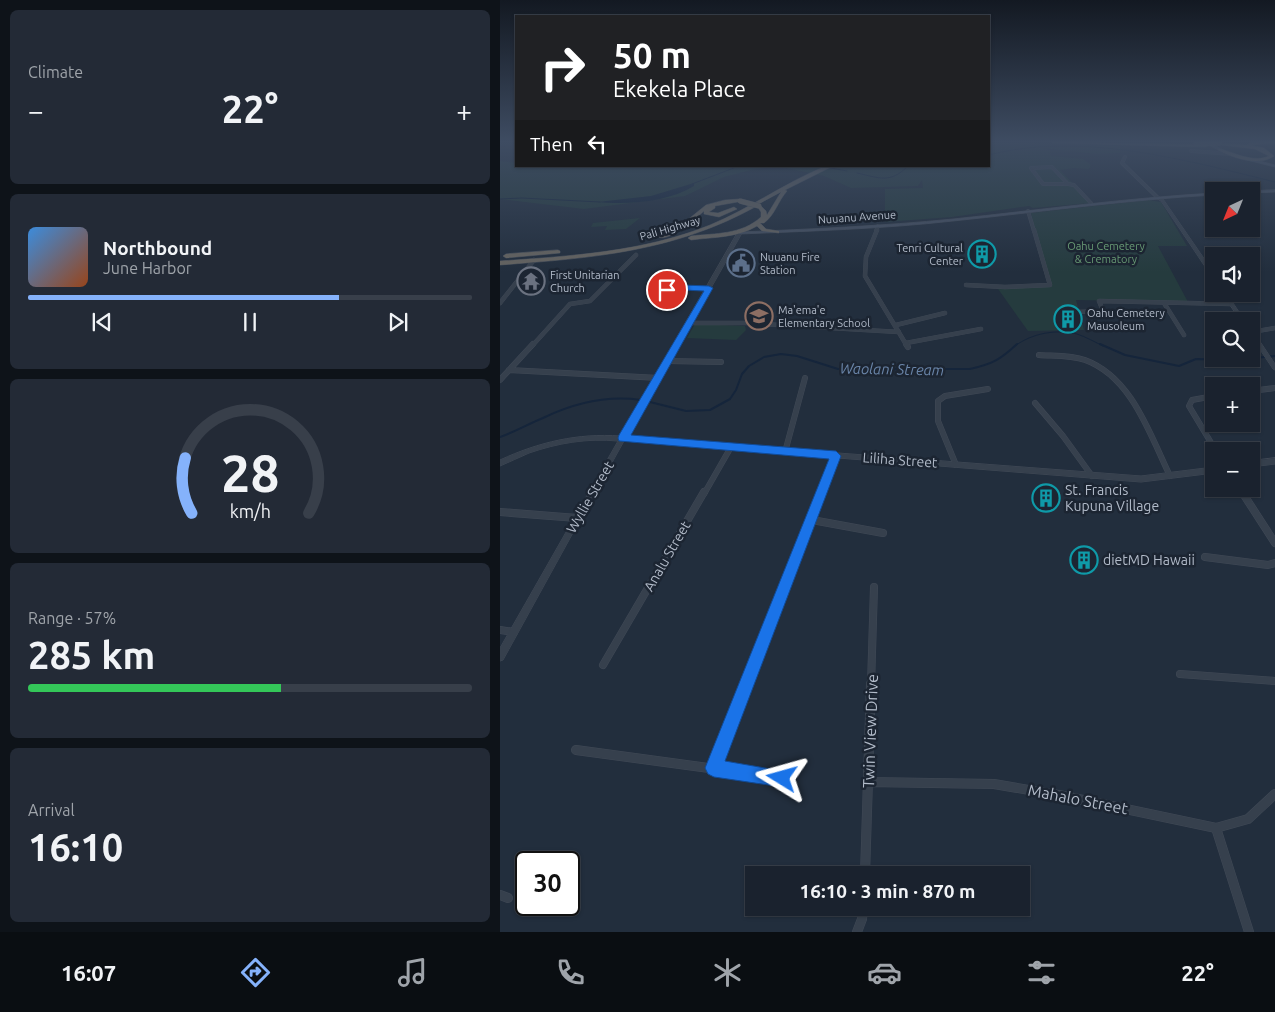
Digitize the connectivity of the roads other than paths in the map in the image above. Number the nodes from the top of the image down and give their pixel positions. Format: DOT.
graph roads {
  1 [pos="787,185"];
  2 [pos="789,185"];
  3 [pos="792,185"];
  4 [pos="1074,185"];
  5 [pos="1145,185"];
  6 [pos="1275,191"];
  7 [pos="1260,192"];
  8 [pos="1205,194"];
  9 [pos="1157,196"];
  10 [pos="739,202"];
  11 [pos="1092,203"];
  12 [pos="756,205"];
  13 [pos="1028,210"];
  14 [pos="758,224"];
  15 [pos="878,226"];
  16 [pos="777,232"];
  17 [pos="740,233"];
  18 [pos="647,245"];
  19 [pos="627,251"];
  20 [pos="618,252"];
  21 [pos="636,255"];
  22 [pos="500,256"];
  23 [pos="534,260"];
  24 [pos="500,262"];
  25 [pos="1205,264"];
  26 [pos="966,285"];
  27 [pos="709,288"];
  28 [pos="655,293"];
  29 [pos="1164,302"];
  30 [pos="500,303"];
  31 [pos="1232,304"];
  32 [pos="1078,312"];
  33 [pos="1237,312"];
  34 [pos="945,314"];
  35 [pos="690,323"];
  36 [pos="896,325"];
  37 [pos="1275,328"];
  38 [pos="980,329"];
  39 [pos="1260,330"];
  40 [pos="900,332"];
  41 [pos="1184,335"];
  42 [pos="1260,346"];
  43 [pos="1039,355"];
  44 [pos="668,361"];
  45 [pos="721,362"];
  46 [pos="1275,368"];
  47 [pos="509,370"];
  48 [pos="659,378"];
  49 [pos="805,378"];
  50 [pos="500,380"];
  51 [pos="988,388"];
  52 [pos="1275,388"];
  53 [pos="1260,390"];
  54 [pos="1205,398"];
  55 [pos="1035,403"];
  56 [pos="623,438"];
  57 [pos="1210,442"];
  58 [pos="731,447"];
  59 [pos="785,452"];
  60 [pos="836,456"];
  61 [pos="1275,461"];
  62 [pos="500,463"];
  63 [pos="1260,463"];
  64 [pos="956,464"];
  65 [pos="1205,471"];
  66 [pos="1092,476"];
  67 [pos="1170,476"];
  68 [pos="1245,497"];
  69 [pos="500,512"];
  70 [pos="577,518"];
  71 [pos="812,520"];
  72 [pos="883,533"];
  73 [pos="1275,543"];
  74 [pos="1205,557"];
  75 [pos="1275,563"];
  76 [pos="874,587"];
  77 [pos="500,630"];
  78 [pos="514,632"];
  79 [pos="500,657"];
  80 [pos="603,666"];
  81 [pos="1180,674"];
  82 [pos="1275,681"];
  83 [pos="576,750"];
  84 [pos="714,768"];
  85 [pos="782,778"];
  86 [pos="869,782"];
  87 [pos="1275,794"];
  88 [pos="1216,828"];
  89 [pos="865,866"];
  90 [pos="862,916"];
  91 [pos="857,932"];
  92 [pos="1249,932"];
  1 -- 20 [label="highway, Pali Highway"];
  2 -- 12 [label="highway, Pali Highway"];
  3 -- 14 [label="highway"];
  4 -- 11 [label="street"];
  5 -- 9 [label="street"];
  6 -- 7 [label="main road"];
  8 -- 9 [label="main road, Nuuanu Avenue"];
  9 -- 11 [label="main road, Nuuanu Avenue"];
  9 -- 25 [label="street"];
  10 -- 12 [label="highway, bridge"];
  10 -- 12 [label="highway"];
  10 -- 18 [label="highway"];
  11 -- 13 [label="main road, Nuuanu Avenue"];
  12 -- 14 [label="highway"];
  12 -- 17 [label="highway"];
  12 -- 18 [label="highway, Pali Highway"];
  13 -- 15 [label="main road, Nuuanu Avenue"];
  13 -- 26 [label="street"];
  14 -- 16 [label="highway"];
  14 -- 17 [label="highway"];
  15 -- 16 [label="main road, Nuuanu Avenue"];
  15 -- 36 [label="street"];
  16 -- 17 [label="main road, Nuuanu Avenue"];
  17 -- 18 [label="highway"];
  17 -- 27 [label="street, Wyllie Street"];
  18 -- 19 [label="highway"];
  18 -- 21 [label="highway"];
  18 -- 22 [label="highway, Pali Highway"];
  19 -- 20 [label="highway"];
  19 -- 21 [label="highway"];
  20 -- 23 [label="highway, Pali Highway"];
  21 -- 47 [label="street"];
  23 -- 24 [label="highway, Pali Highway"];
  23 -- 30 [label="street"];
  27 -- 28 [label="street"];
  27 -- 35 [label="street, Wyllie Street"];
  29 -- 31 [label="street"];
  29 -- 32 [label="street"];
  29 -- 41 [label="street"];
  31 -- 33 [label="street"];
  34 -- 36 [label="street"];
  35 -- 40 [label="street"];
  35 -- 44 [label="street, Wyllie Street"];
  36 -- 40 [label="street"];
  37 -- 39 [label="street"];
  38 -- 40 [label="street"];
  42 -- 46 [label="street"];
  43 -- 67 [label="street"];
  44 -- 45 [label="street"];
  44 -- 48 [label="street, Wyllie Street"];
  47 -- 48 [label="street"];
  47 -- 50 [label="street"];
  48 -- 56 [label="street, Wyllie Street"];
  49 -- 59 [label="street"];
  51 -- 64 [label="street"];
  52 -- 53 [label="street"];
  54 -- 57 [label="street"];
  55 -- 66 [label="street"];
  56 -- 58 [label="street, Liliha Street"];
  56 -- 62 [label="street, Liliha Street"];
  56 -- 70 [label="street, Wyllie Street"];
  58 -- 59 [label="street, Liliha Street"];
  58 -- 80 [label="street, Analu Street"];
  59 -- 60 [label="street, Liliha Street"];
  60 -- 64 [label="street, Liliha Street"];
  60 -- 71 [label="street"];
  61 -- 63 [label="street"];
  64 -- 66 [label="street, Liliha Street"];
  65 -- 67 [label="street, Liliha Street"];
  66 -- 67 [label="street, Liliha Street"];
  68 -- 73 [label="street"];
  69 -- 70 [label="street"];
  70 -- 78 [label="street, Wyllie Street"];
  71 -- 72 [label="street"];
  71 -- 84 [label="street"];
  74 -- 75 [label="street"];
  76 -- 86 [label="street, Twin View Drive"];
  77 -- 78 [label="street"];
  78 -- 79 [label="street, Wyllie Street"];
  81 -- 82 [label="street"];
  83 -- 84 [label="street"];
  84 -- 85 [label="street"];
  86 -- 88 [label="street, Mahalo Street"];
  86 -- 89 [label="street, Twin View Drive"];
  87 -- 88 [label="street, Mahalo Street"];
  88 -- 92 [label="street"];
  90 -- 91 [label="street"];
}
